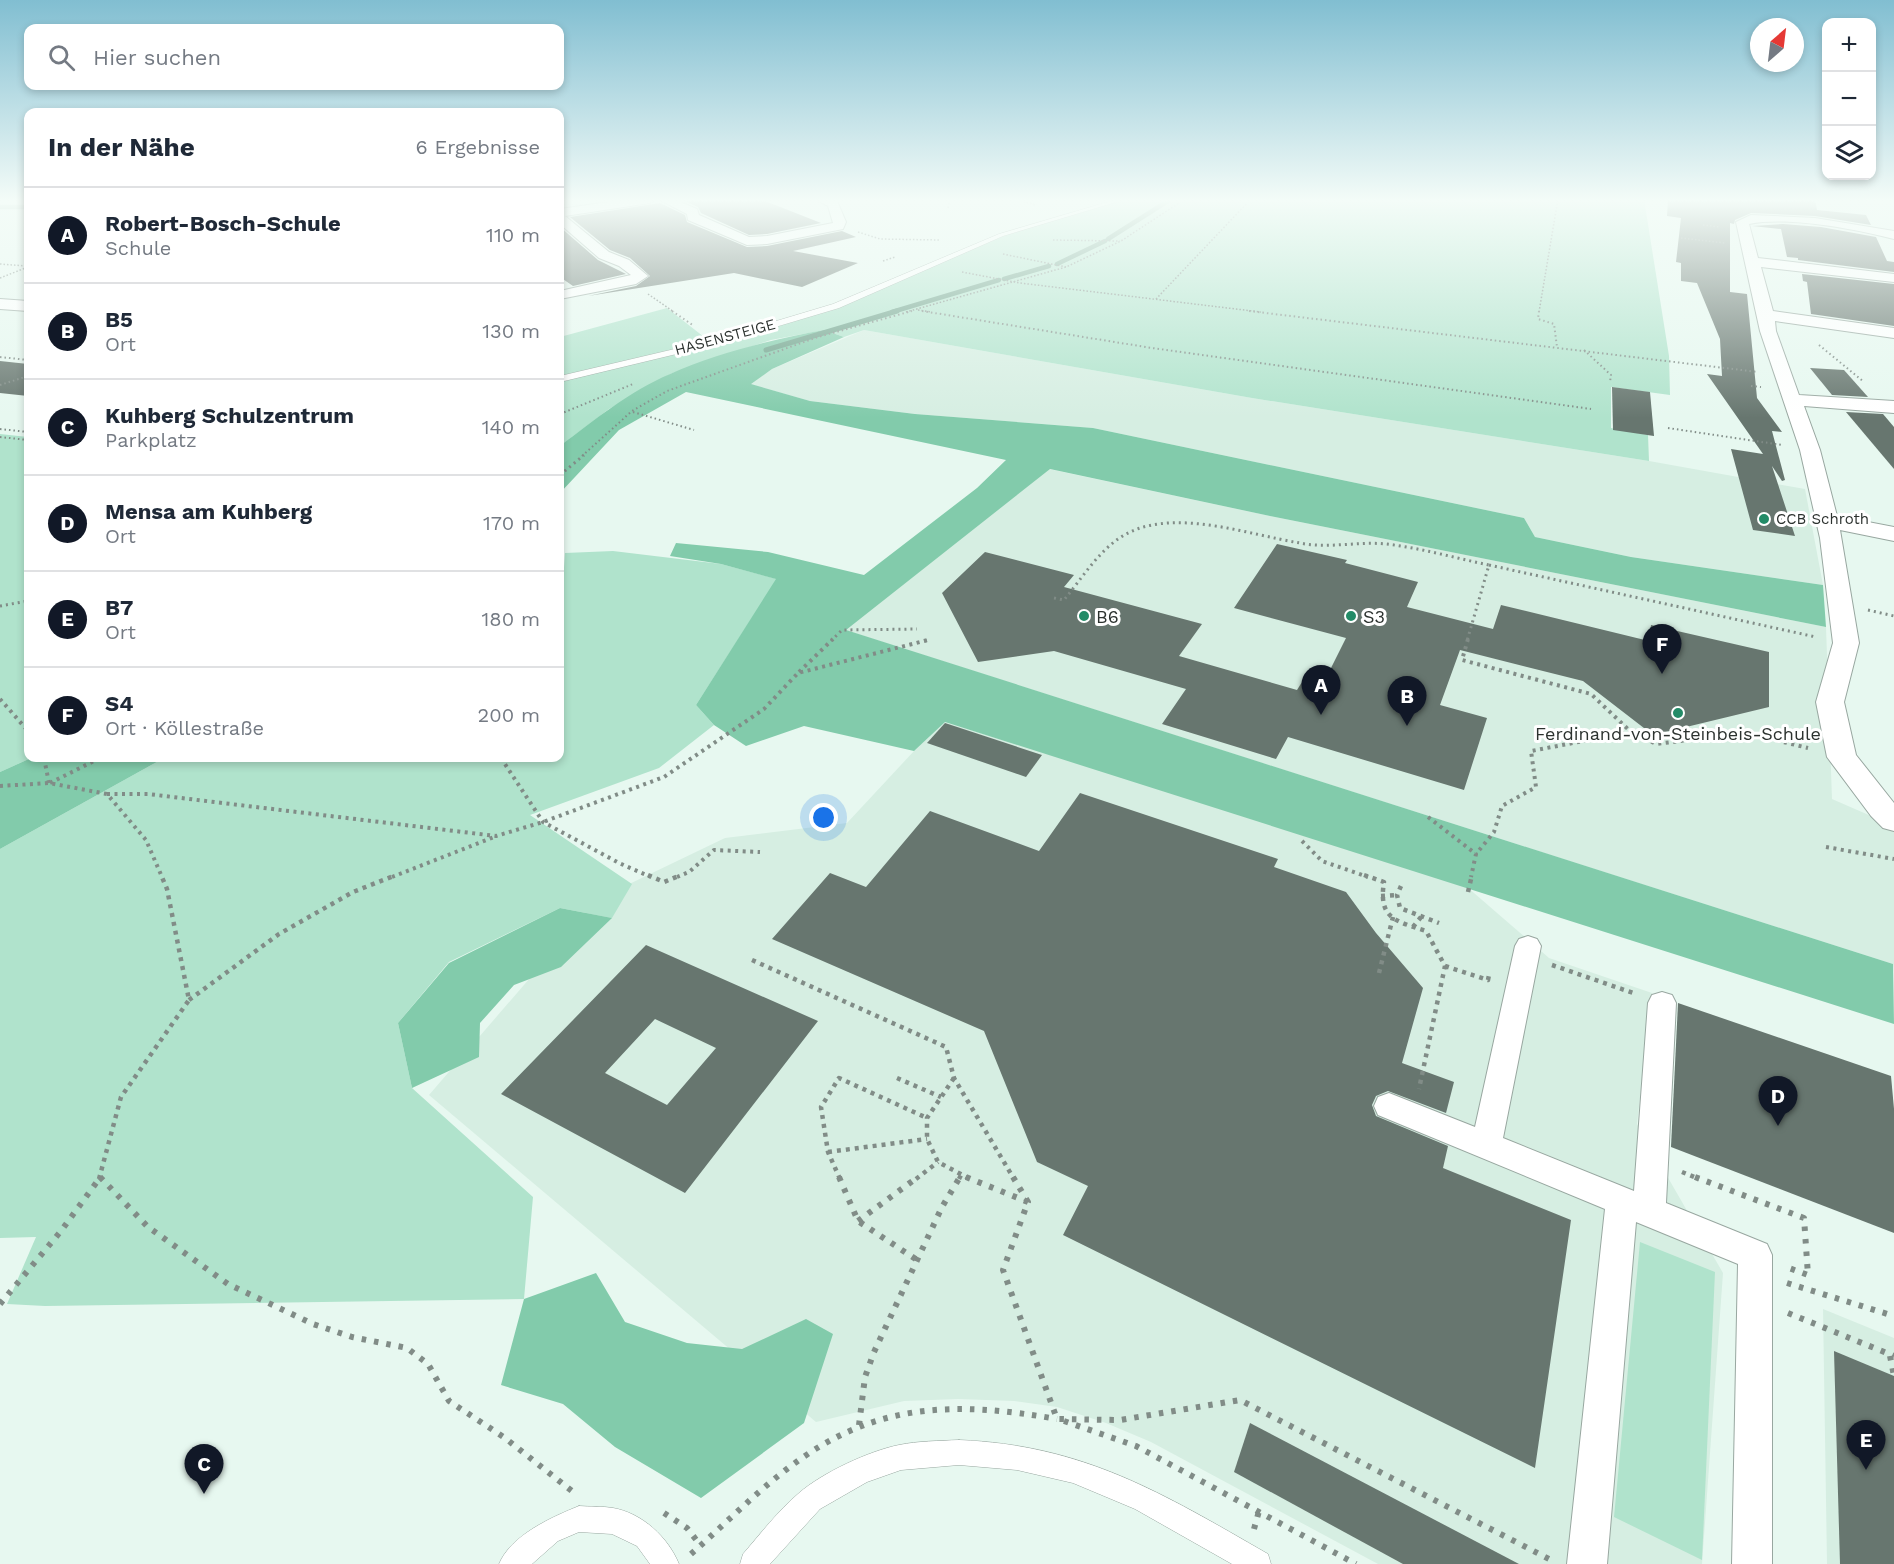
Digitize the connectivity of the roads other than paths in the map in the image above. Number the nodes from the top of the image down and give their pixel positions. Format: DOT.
graph roads {
  1 [pos="636,272"];
  2 [pos="912,272"];
  3 [pos="1755,272"];
  4 [pos="1841,272"];
  5 [pos="1894,278"];
  6 [pos="564,295"];
  7 [pos="0,304"];
  8 [pos="24,306"];
  9 [pos="1766,315"];
  10 [pos="1894,333"];
  11 [pos="564,378"];
  12 [pos="1792,400"];
  13 [pos="1894,407"];
  14 [pos="1827,521"];
  15 [pos="1894,534"];
  16 [pos="1894,821"];
  17 [pos="1538,955"];
  18 [pos="1662,1003"];
  19 [pos="1400,1111"];
  20 [pos="1486,1146"];
  21 [pos="1635,1206"];
  22 [pos="512,1564"];
  23 [pos="666,1564"];
  24 [pos="753,1564"];
  25 [pos="1258,1564"];
  26 [pos="1587,1564"];
  27 [pos="1752,1564"];
  1 -- 6 [label="street"];
  2 -- 11 [label="lane, HASENSTEIGE"];
  3 -- 9 [label="street"];
  4 -- 5 [label="street"];
  7 -- 8 [label="street"];
  9 -- 10 [label="street"];
  9 -- 12 [label="street"];
  12 -- 13 [label="street"];
  12 -- 14 [label="street"];
  14 -- 15 [label="street"];
  14 -- 16 [label="street"];
  17 -- 20 [label="street"];
  18 -- 21 [label="street"];
  19 -- 20 [label="street"];
  20 -- 21 [label="street"];
  21 -- 26 [label="street"];
  21 -- 27 [label="street"];
  22 -- 23 [label="lane"];
  24 -- 25 [label="lane"];
}
